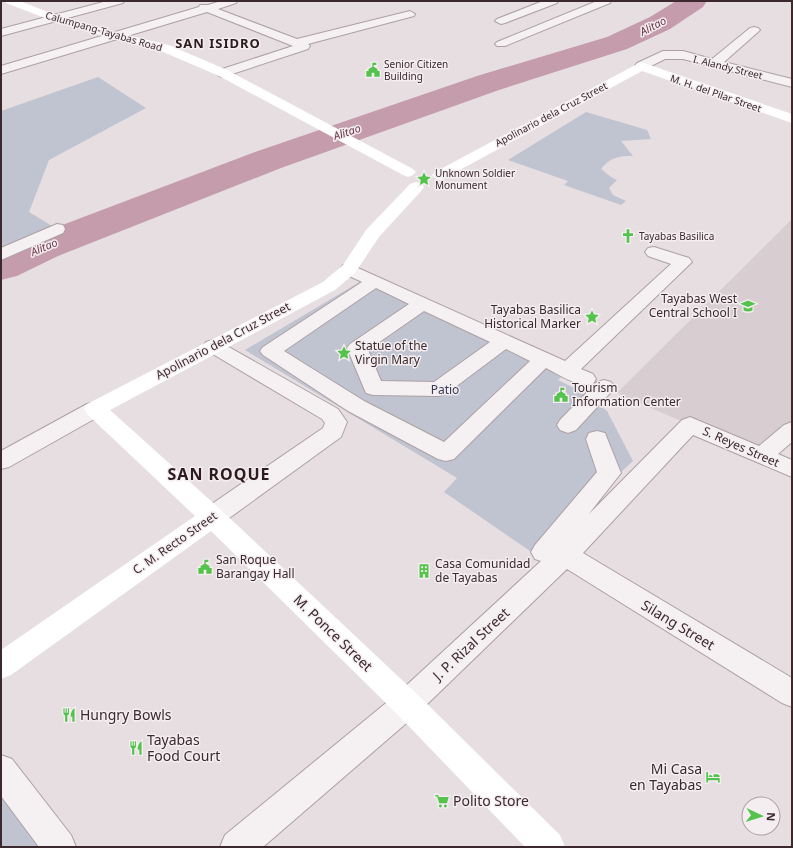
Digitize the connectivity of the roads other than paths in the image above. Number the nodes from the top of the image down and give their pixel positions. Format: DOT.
graph roads {
  1 [pos="10,1"];
  2 [pos="119,1"];
  3 [pos="188,1"];
  4 [pos="232,1"];
  5 [pos="606,1"];
  6 [pos="547,2"];
  7 [pos="208,9"];
  8 [pos="584,11"];
  9 [pos="410,14"];
  10 [pos="54,18"];
  11 [pos="501,20"];
  12 [pos="754,30"];
  13 [pos="1,33"];
  14 [pos="115,36"];
  15 [pos="297,43"];
  16 [pos="501,44"];
  17 [pos="663,55"];
  18 [pos="714,63"];
  19 [pos="640,66"];
  20 [pos="1,70"];
  21 [pos="223,73"];
  22 [pos="792,83"];
  23 [pos="792,120"];
  24 [pos="418,174"];
  25 [pos="57,229"];
  26 [pos="654,252"];
  27 [pos="1,255"];
  28 [pos="350,269"];
  29 [pos="375,281"];
  30 [pos="423,303"];
  31 [pos="504,341"];
  32 [pos="214,346"];
  33 [pos="544,359"];
  34 [pos="568,370"];
  35 [pos="373,388"];
  36 [pos="356,406"];
  37 [pos="95,410"];
  38 [pos="333,418"];
  39 [pos="568,425"];
  40 [pos="690,425"];
  41 [pos="792,430"];
  42 [pos="597,439"];
  43 [pos="761,456"];
  44 [pos="1,461"];
  45 [pos="792,469"];
  46 [pos="212,517"];
  47 [pos="554,554"];
  48 [pos="1,666"];
  49 [pos="792,694"];
  50 [pos="407,704"];
  51 [pos="1,770"];
  52 [pos="59,847"];
  53 [pos="237,847"];
  54 [pos="548,847"];
  1 -- 10 [label="main road, Calumpang-Tayabas Road"];
  2 -- 10 [label="street"];
  3 -- 7 [label="street"];
  4 -- 7 [label="street"];
  5 -- 8 [label="street"];
  6 -- 8 [label="street"];
  6 -- 11 [label="street"];
  7 -- 14 [label="street"];
  7 -- 15 [label="street"];
  8 -- 16 [label="street"];
  9 -- 15 [label="street"];
  10 -- 13 [label="street"];
  10 -- 14 [label="main road, Calumpang-Tayabas Road"];
  12 -- 18 [label="street"];
  14 -- 20 [label="street"];
  14 -- 21 [label="main road, Calumpang-Tayabas Road"];
  15 -- 21 [label="street"];
  17 -- 18 [label="street, I. Alandy Street"];
  17 -- 19 [label="street, Apolinario dela Cruz Street"];
  18 -- 22 [label="street, I. Alandy Street"];
  19 -- 23 [label="main road, M. H. del Pilar Street"];
  19 -- 24 [label="main road, Apolinario dela Cruz Street"];
  21 -- 24 [label="main road, Calumpang-Tayabas Road"];
  24 -- 28 [label="main road, Apolinario dela Cruz Street"];
  25 -- 27 [label="street"];
  26 -- 34 [label="street"];
  28 -- 29 [label="street"];
  28 -- 32 [label="main road, Apolinario dela Cruz Street"];
  29 -- 30 [label="street"];
  29 -- 36 [label="street"];
  30 -- 31 [label="street"];
  30 -- 35 [label="street"];
  31 -- 33 [label="street"];
  31 -- 35 [label="street"];
  32 -- 37 [label="main road, Apolinario dela Cruz Street"];
  32 -- 38 [label="street"];
  33 -- 34 [label="street"];
  33 -- 36 [label="street"];
  34 -- 39 [label="street"];
  35 -- 36 [label="street, C. M. Recto Street"];
  36 -- 38 [label="street, C. M. Recto Street"];
  37 -- 44 [label="street, Apolinario dela Cruz Street"];
  37 -- 46 [label="main road, M. Ponce Street"];
  38 -- 46 [label="street, C. M. Recto Street"];
  40 -- 43 [label="street, S. Reyes Street"];
  40 -- 47 [label="street, J. P. Rizal Street"];
  41 -- 43 [label="street"];
  42 -- 47 [label="street"];
  43 -- 45 [label="street, S. Reyes Street"];
  46 -- 48 [label="main road, C. M. Recto Street"];
  46 -- 50 [label="main road, M. Ponce Street"];
  47 -- 49 [label="street, Silang Street"];
  47 -- 50 [label="street, J. P. Rizal Street"];
  50 -- 53 [label="street, J. P. Rizal Street"];
  50 -- 54 [label="main road, M. Ponce Street"];
  51 -- 52 [label="street"];
}
